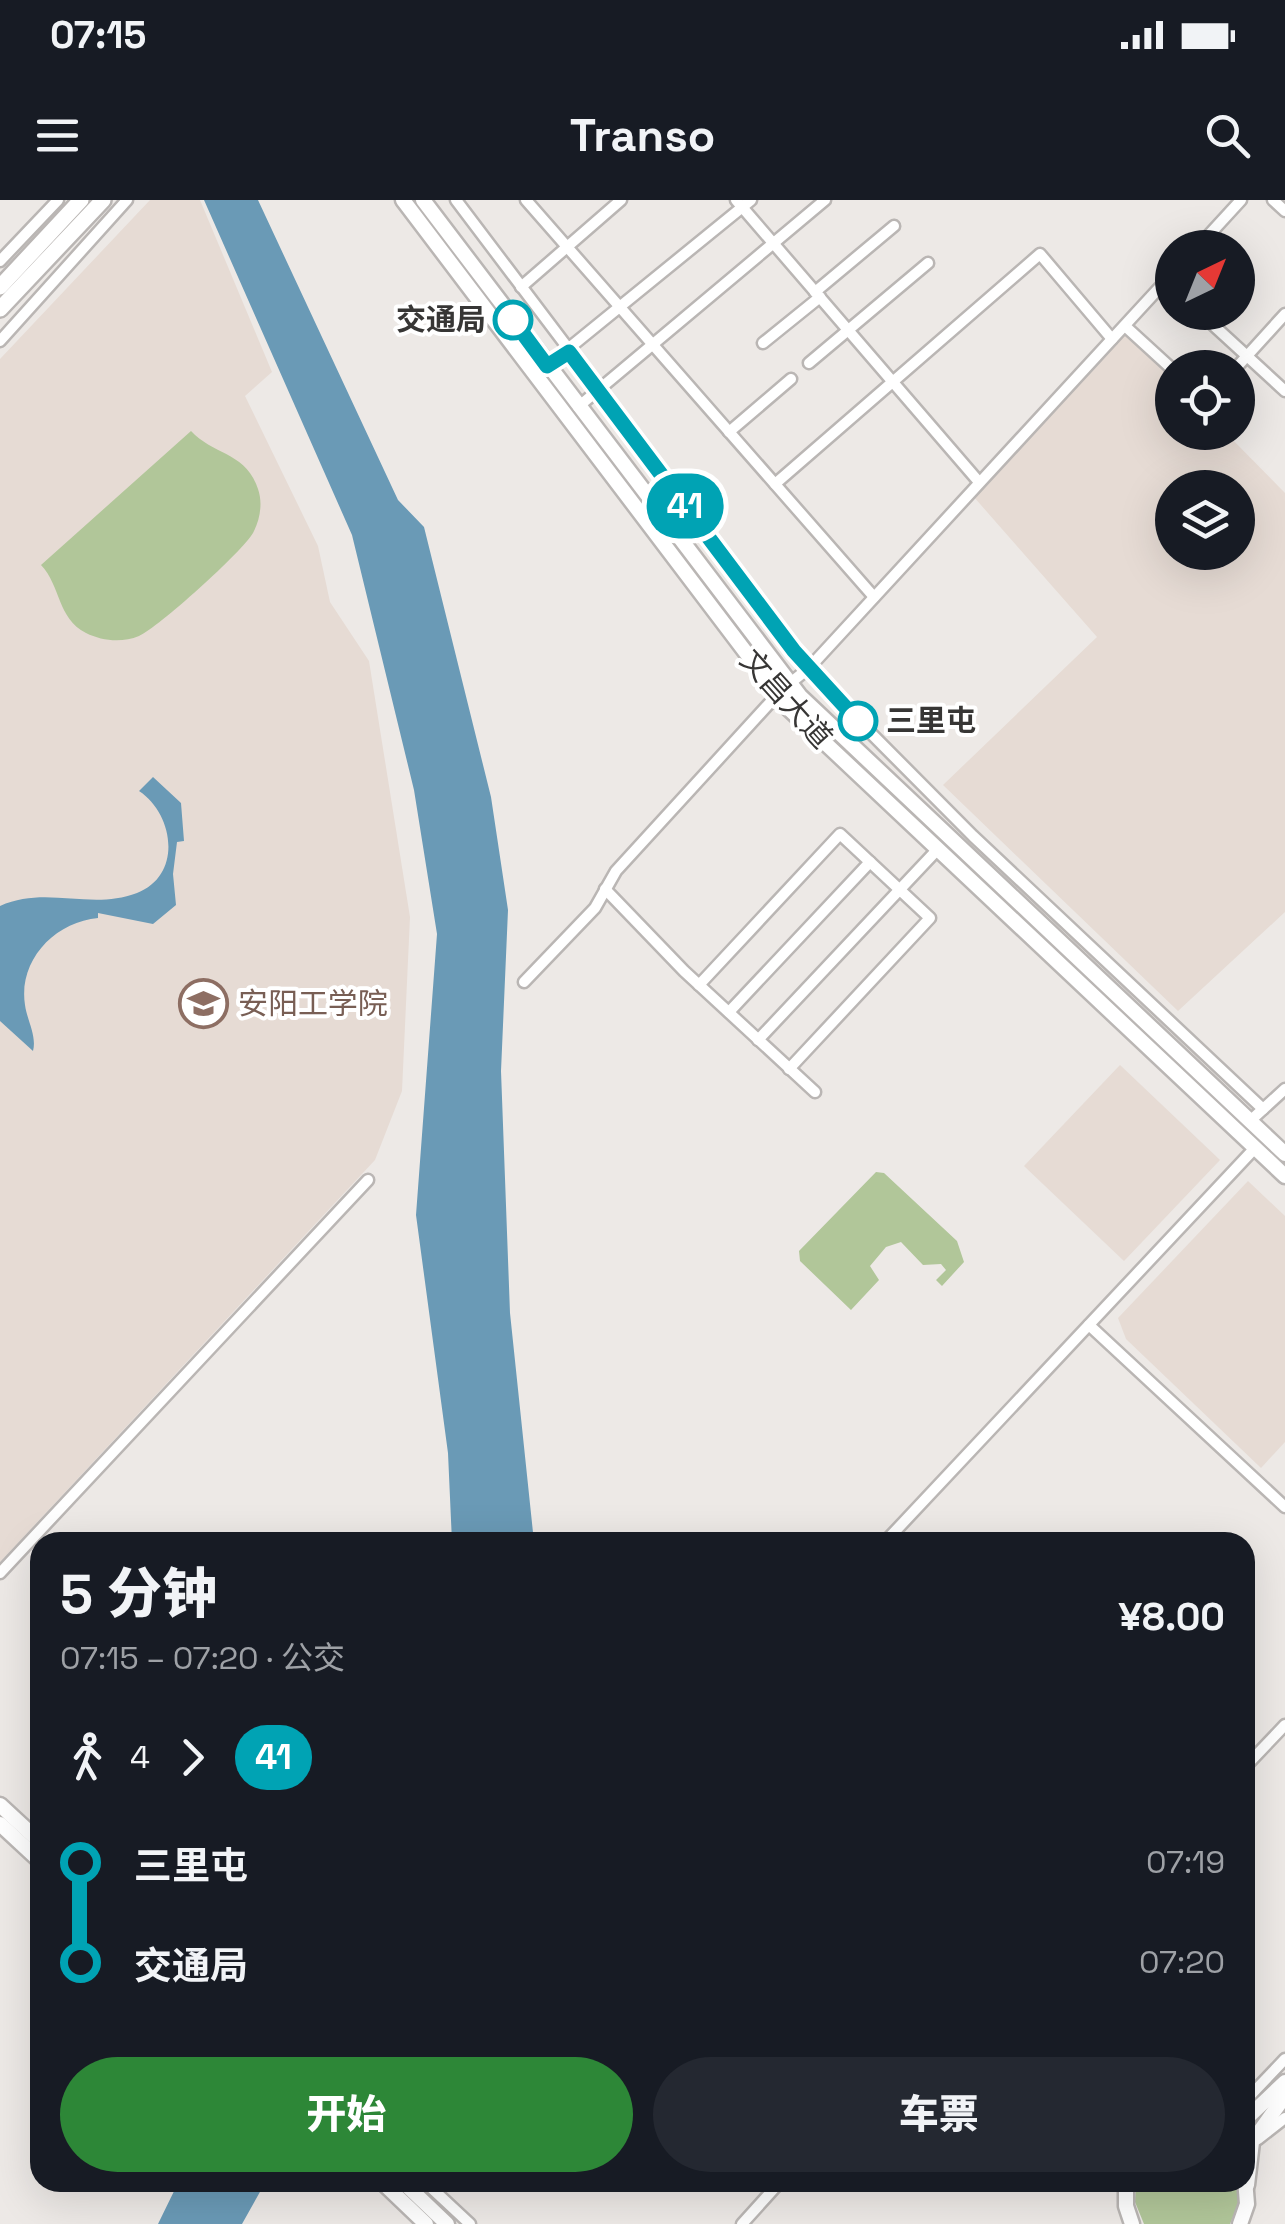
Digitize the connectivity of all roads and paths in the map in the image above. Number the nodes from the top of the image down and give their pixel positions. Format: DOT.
graph roads {
  1 [pos="58,200"];
  2 [pos="81,200"];
  3 [pos="102,200"];
  4 [pos="126,200"];
  5 [pos="403,200"];
  6 [pos="423,200"];
  7 [pos="456,200"];
  8 [pos="526,200"];
  9 [pos="621,200"];
  10 [pos="826,200"];
  11 [pos="1241,200"];
  12 [pos="1273,200"];
  13 [pos="743,202"];
  14 [pos="1285,211"];
  15 [pos="894,226"];
  16 [pos="1214,230"];
  17 [pos="774,244"];
  18 [pos="567,247"];
  19 [pos="0,261"];
  20 [pos="928,263"];
  21 [pos="0,287"];
  22 [pos="521,287"];
  23 [pos="818,294"];
  24 [pos="1155,296"];
  25 [pos="620,308"];
  26 [pos="0,309"];
  27 [pos="1285,314"];
  28 [pos="1125,326"];
  29 [pos="848,330"];
  30 [pos="1219,330"];
  31 [pos="1112,339"];
  32 [pos="0,341"];
  33 [pos="764,343"];
  34 [pos="654,346"];
  35 [pos="1240,350"];
  36 [pos="1252,350"];
  37 [pos="569,352"];
  38 [pos="1155,353"];
  39 [pos="1255,363"];
  40 [pos="809,364"];
  41 [pos="547,366"];
  42 [pos="791,379"];
  43 [pos="893,382"];
  44 [pos="1285,391"];
  45 [pos="600,393"];
  46 [pos="578,408"];
  47 [pos="729,432"];
  48 [pos="979,482"];
  49 [pos="775,484"];
  50 [pos="874,596"];
  51 [pos="808,668"];
  52 [pos="788,684"];
  53 [pos="777,695"];
  54 [pos="937,850"];
  55 [pos="870,862"];
  56 [pos="605,889"];
  57 [pos="900,890"];
  58 [pos="524,982"];
  59 [pos="699,985"];
  60 [pos="728,1012"];
  61 [pos="758,1040"];
  62 [pos="790,1069"];
  63 [pos="1285,1089"];
  64 [pos="815,1092"];
  65 [pos="1263,1109"];
  66 [pos="1250,1121"];
  67 [pos="1255,1148"];
  68 [pos="1285,1154"];
  69 [pos="1285,1176"];
  70 [pos="368,1180"];
  71 [pos="1089,1325"];
  72 [pos="1285,1507"];
  73 [pos="38,1532"];
  74 [pos="894,1532"];
  75 [pos="30,1541"];
  76 [pos="0,1573"];
  77 [pos="1285,1725"];
  78 [pos="1255,1757"];
  79 [pos="0,1804"];
  80 [pos="0,1824"];
  81 [pos="30,1832"];
  82 [pos="30,1852"];
  83 [pos="1285,2059"];
  84 [pos="1285,2082"];
  85 [pos="1255,2090"];
  86 [pos="1285,2096"];
  87 [pos="1255,2110"];
  88 [pos="1285,2118"];
  89 [pos="1255,2138"];
  90 [pos="1255,2140"];
  91 [pos="392,2192"];
  92 [pos="413,2192"];
  93 [pos="435,2192"];
  94 [pos="771,2192"];
  95 [pos="1126,2192"];
  96 [pos="1246,2192"];
  97 [pos="1247,2204"];
  98 [pos="1126,2206"];
  99 [pos="426,2224"];
  100 [pos="447,2224"];
  101 [pos="470,2224"];
  102 [pos="742,2224"];
  103 [pos="1124,2224"];
  104 [pos="1132,2224"];
  105 [pos="1240,2224"];
  106 [pos="1249,2224"];
  1 -- 19 [label="street"];
  2 -- 21 [label="highway"];
  3 -- 26 [label="highway"];
  4 -- 32 [label="street"];
  5 -- 53 [label="main road, 文昌大道"];
  6 -- 41 [label="main road, 文昌大道"];
  7 -- 22 [label="street"];
  8 -- 18 [label="street"];
  9 -- 18 [label="street"];
  10 -- 17 [label="street"];
  11 -- 16 [label="street"];
  12 -- 14 [label="street"];
  13 -- 17 [label="street"];
  13 -- 25 [label="street"];
  15 -- 23 [label="street"];
  17 -- 23 [label="street"];
  17 -- 34 [label="street"];
  18 -- 22 [label="street"];
  18 -- 25 [label="street"];
  20 -- 29 [label="street"];
  22 -- 37 [label="street"];
  23 -- 29 [label="street"];
  23 -- 33 [label="street"];
  24 -- 28 [label="street"];
  25 -- 34 [label="street"];
  25 -- 37 [label="street"];
  27 -- 36 [label="street"];
  28 -- 31 [label="street"];
  28 -- 38 [label="street"];
  29 -- 40 [label="street"];
  29 -- 43 [label="street"];
  30 -- 35 [label="street"];
  31 -- 43 [label="street"];
  31 -- 48 [label="street"];
  34 -- 45 [label="street"];
  34 -- 47 [label="street"];
  37 -- 41 [label="street"];
  37 -- 45 [label="street"];
  39 -- 44 [label="street"];
  41 -- 46 [label="main road, 文昌大道"];
  42 -- 47 [label="street"];
  43 -- 48 [label="street"];
  43 -- 49 [label="street"];
  45 -- 46 [label="street"];
  45 -- 51 [label="street"];
  46 -- 52 [label="main road, 文昌大道"];
  47 -- 49 [label="street"];
  48 -- 50 [label="street"];
  49 -- 50 [label="street"];
  50 -- 51 [label="street"];
  51 -- 52 [label="street"];
  51 -- 65 [label="street"];
  52 -- 66 [label="main road, 文昌大道"];
  53 -- 54 [label="main road, 文昌大道"];
  53 -- 56 [label="street"];
  54 -- 57 [label="street"];
  54 -- 67 [label="main road, 文昌大道"];
  55 -- 57 [label="street"];
  55 -- 59 [label="street"];
  55 -- 60 [label="street"];
  56 -- 58 [label="street"];
  56 -- 59 [label="street"];
  57 -- 61 [label="street"];
  57 -- 62 [label="street"];
  59 -- 60 [label="street"];
  60 -- 61 [label="street"];
  61 -- 62 [label="street"];
  62 -- 64 [label="street"];
  63 -- 65 [label="street"];
  65 -- 66 [label="street"];
  66 -- 68 [label="main road, 文昌大道"];
  67 -- 69 [label="main road, 文昌大道"];
  67 -- 71 [label="street"];
  70 -- 73 [label="street"];
  71 -- 72 [label="street"];
  71 -- 74 [label="street"];
  75 -- 76 [label="street"];
  77 -- 78 [label="street"];
  79 -- 81 [label="main road"];
  80 -- 82 [label="main road"];
  83 -- 85 [label="street"];
  84 -- 87 [label="main road"];
  86 -- 89 [label="main road"];
  88 -- 90 [label="street"];
  91 -- 99 [label="main road"];
  92 -- 100 [label="main road"];
  93 -- 101 [label="street"];
  94 -- 102 [label="street"];
  95 -- 98 [label="main road"];
  96 -- 97 [label="main road"];
  97 -- 105 [label="main road"];
  97 -- 106 [label="street"];
  98 -- 103 [label="main road"];
  98 -- 104 [label="main road"];
}
